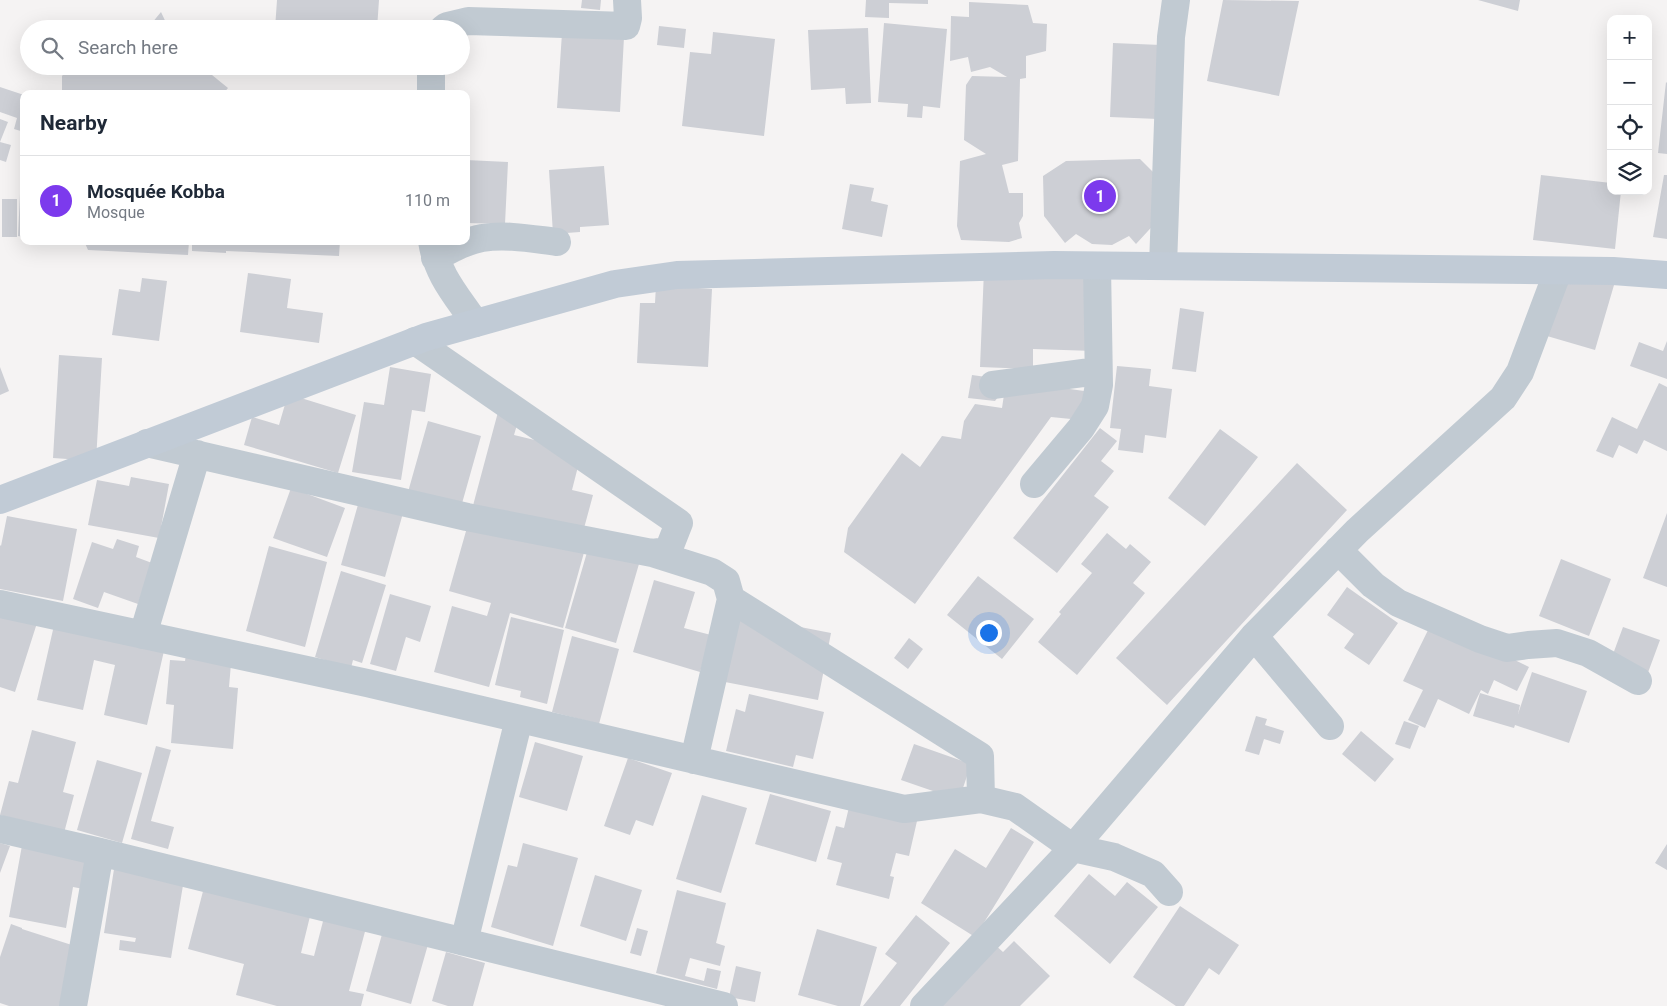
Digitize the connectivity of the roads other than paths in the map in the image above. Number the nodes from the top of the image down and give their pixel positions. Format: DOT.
graph roads {
  1 [pos="628,0"];
  2 [pos="1176,0"];
  3 [pos="470,21"];
  4 [pos="431,75"];
  5 [pos="431,90"];
  6 [pos="470,241"];
  7 [pos="557,242"];
  8 [pos="458,245"];
  9 [pos="434,249"];
  10 [pos="1097,266"];
  11 [pos="1163,266"];
  12 [pos="1558,271"];
  13 [pos="1667,275"];
  14 [pos="476,323"];
  15 [pos="415,341"];
  16 [pos="1098,371"];
  17 [pos="993,385"];
  18 [pos="148,443"];
  19 [pos="197,454"];
  20 [pos="1034,484"];
  21 [pos="0,500"];
  22 [pos="1338,550"];
  23 [pos="652,553"];
  24 [pos="731,599"];
  25 [pos="0,604"];
  26 [pos="143,635"];
  27 [pos="1254,636"];
  28 [pos="1638,681"];
  29 [pos="518,719"];
  30 [pos="1330,726"];
  31 [pos="694,760"];
  32 [pos="981,800"];
  33 [pos="0,829"];
  34 [pos="1073,848"];
  35 [pos="100,852"];
  36 [pos="1169,892"];
  37 [pos="464,942"];
  38 [pos="74,1006"];
  39 [pos="724,1006"];
  40 [pos="924,1006"];
  1 -- 3 [label="street"];
  2 -- 11 [label="street"];
  4 -- 5 [label="street"];
  6 -- 7 [label="street"];
  8 -- 9 [label="street"];
  9 -- 14 [label="street"];
  10 -- 11 [label="street"];
  10 -- 14 [label="street"];
  10 -- 16 [label="street"];
  11 -- 12 [label="street"];
  12 -- 13 [label="street"];
  12 -- 22 [label="street"];
  14 -- 15 [label="street"];
  15 -- 18 [label="street"];
  15 -- 23 [label="street"];
  16 -- 17 [label="street"];
  16 -- 20 [label="street"];
  18 -- 19 [label="street"];
  18 -- 21 [label="street"];
  19 -- 23 [label="street"];
  19 -- 26 [label="street"];
  22 -- 27 [label="street"];
  22 -- 28 [label="street"];
  23 -- 24 [label="street"];
  24 -- 31 [label="street"];
  24 -- 32 [label="street"];
  25 -- 26 [label="street"];
  26 -- 29 [label="street"];
  27 -- 30 [label="street"];
  27 -- 34 [label="street"];
  29 -- 31 [label="street"];
  29 -- 37 [label="street"];
  31 -- 32 [label="street"];
  32 -- 34 [label="street"];
  33 -- 35 [label="street"];
  34 -- 36 [label="street"];
  34 -- 40 [label="street"];
  35 -- 37 [label="street"];
  35 -- 38 [label="street"];
  37 -- 39 [label="street"];
}
